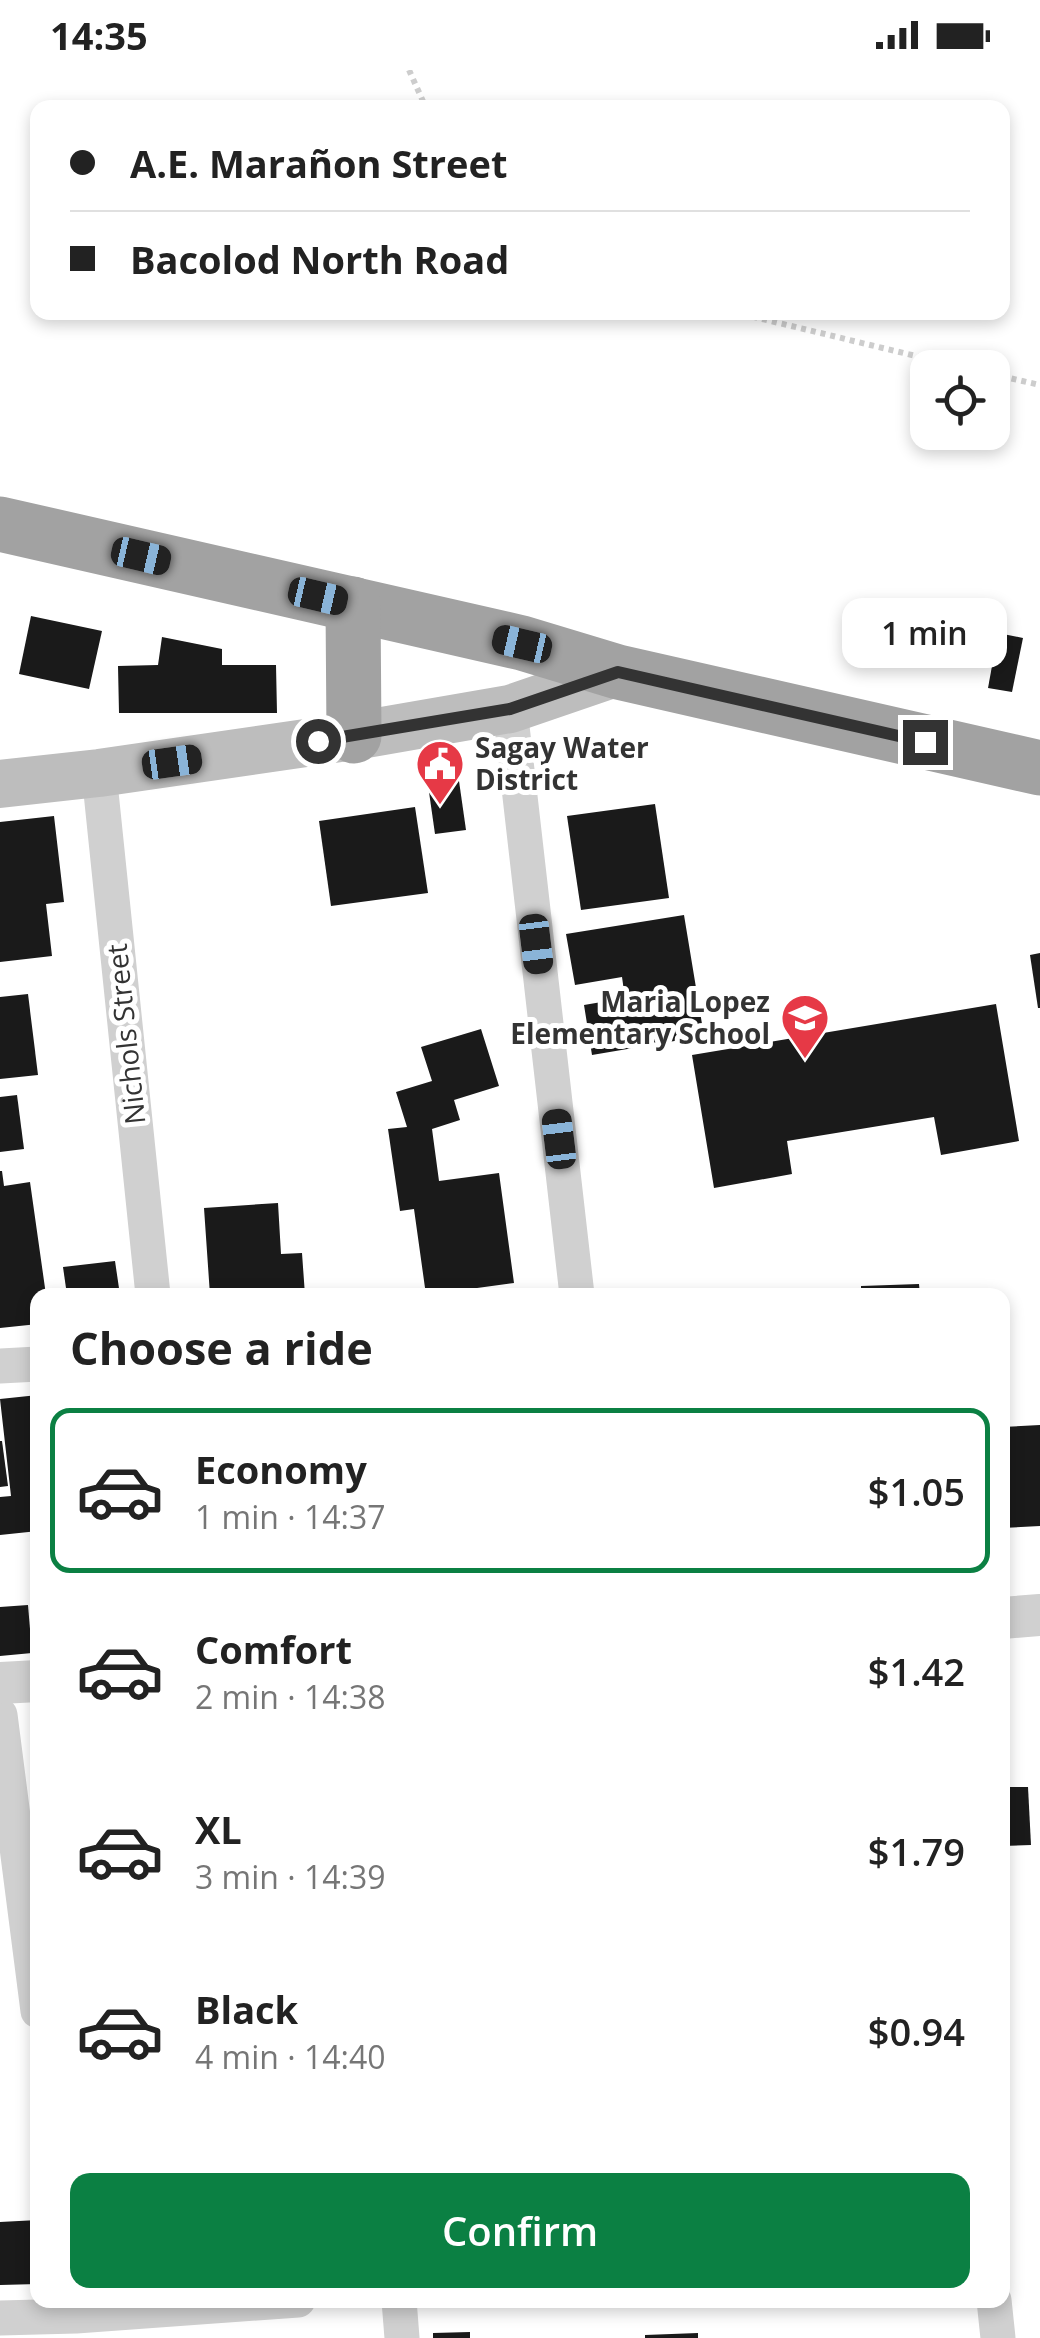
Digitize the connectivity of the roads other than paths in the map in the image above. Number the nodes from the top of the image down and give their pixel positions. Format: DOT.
graph roads {
  1 [pos="0,524"];
  2 [pos="353,604"];
  3 [pos="618,672"];
  4 [pos="510,709"];
  5 [pos="354,736"];
  6 [pos="1040,768"];
  7 [pos="99,773"];
  8 [pos="0,784"];
  9 [pos="153,1288"];
  10 [pos="576,1288"];
  11 [pos="30,1364"];
  12 [pos="0,1366"];
  13 [pos="1040,1615"];
  14 [pos="1010,1617"];
  15 [pos="30,1682"];
  16 [pos="0,1684"];
  17 [pos="0,1715"];
  18 [pos="30,1949"];
  19 [pos="75,2308"];
  20 [pos="241,2308"];
  21 [pos="400,2308"];
  22 [pos="995,2308"];
  23 [pos="0,2318"];
  24 [pos="119,2325"];
  25 [pos="402,2338"];
  26 [pos="998,2338"];
  1 -- 2 [label="highway"];
  2 -- 3 [label="highway"];
  2 -- 5 [label="highway"];
  3 -- 4 [label="main road"];
  3 -- 6 [label="highway"];
  4 -- 5 [label="main road"];
  4 -- 10 [label="street"];
  5 -- 7 [label="main road"];
  7 -- 8 [label="main road"];
  7 -- 9 [label="street, Nichols Street"];
  11 -- 12 [label="street"];
  13 -- 14 [label="street"];
  15 -- 16 [label="street"];
  17 -- 18 [label="street"];
  19 -- 23 [label="street"];
  19 -- 24 [label="street"];
  20 -- 24 [label="street"];
  21 -- 25 [label="street"];
  22 -- 26 [label="street"];
}
